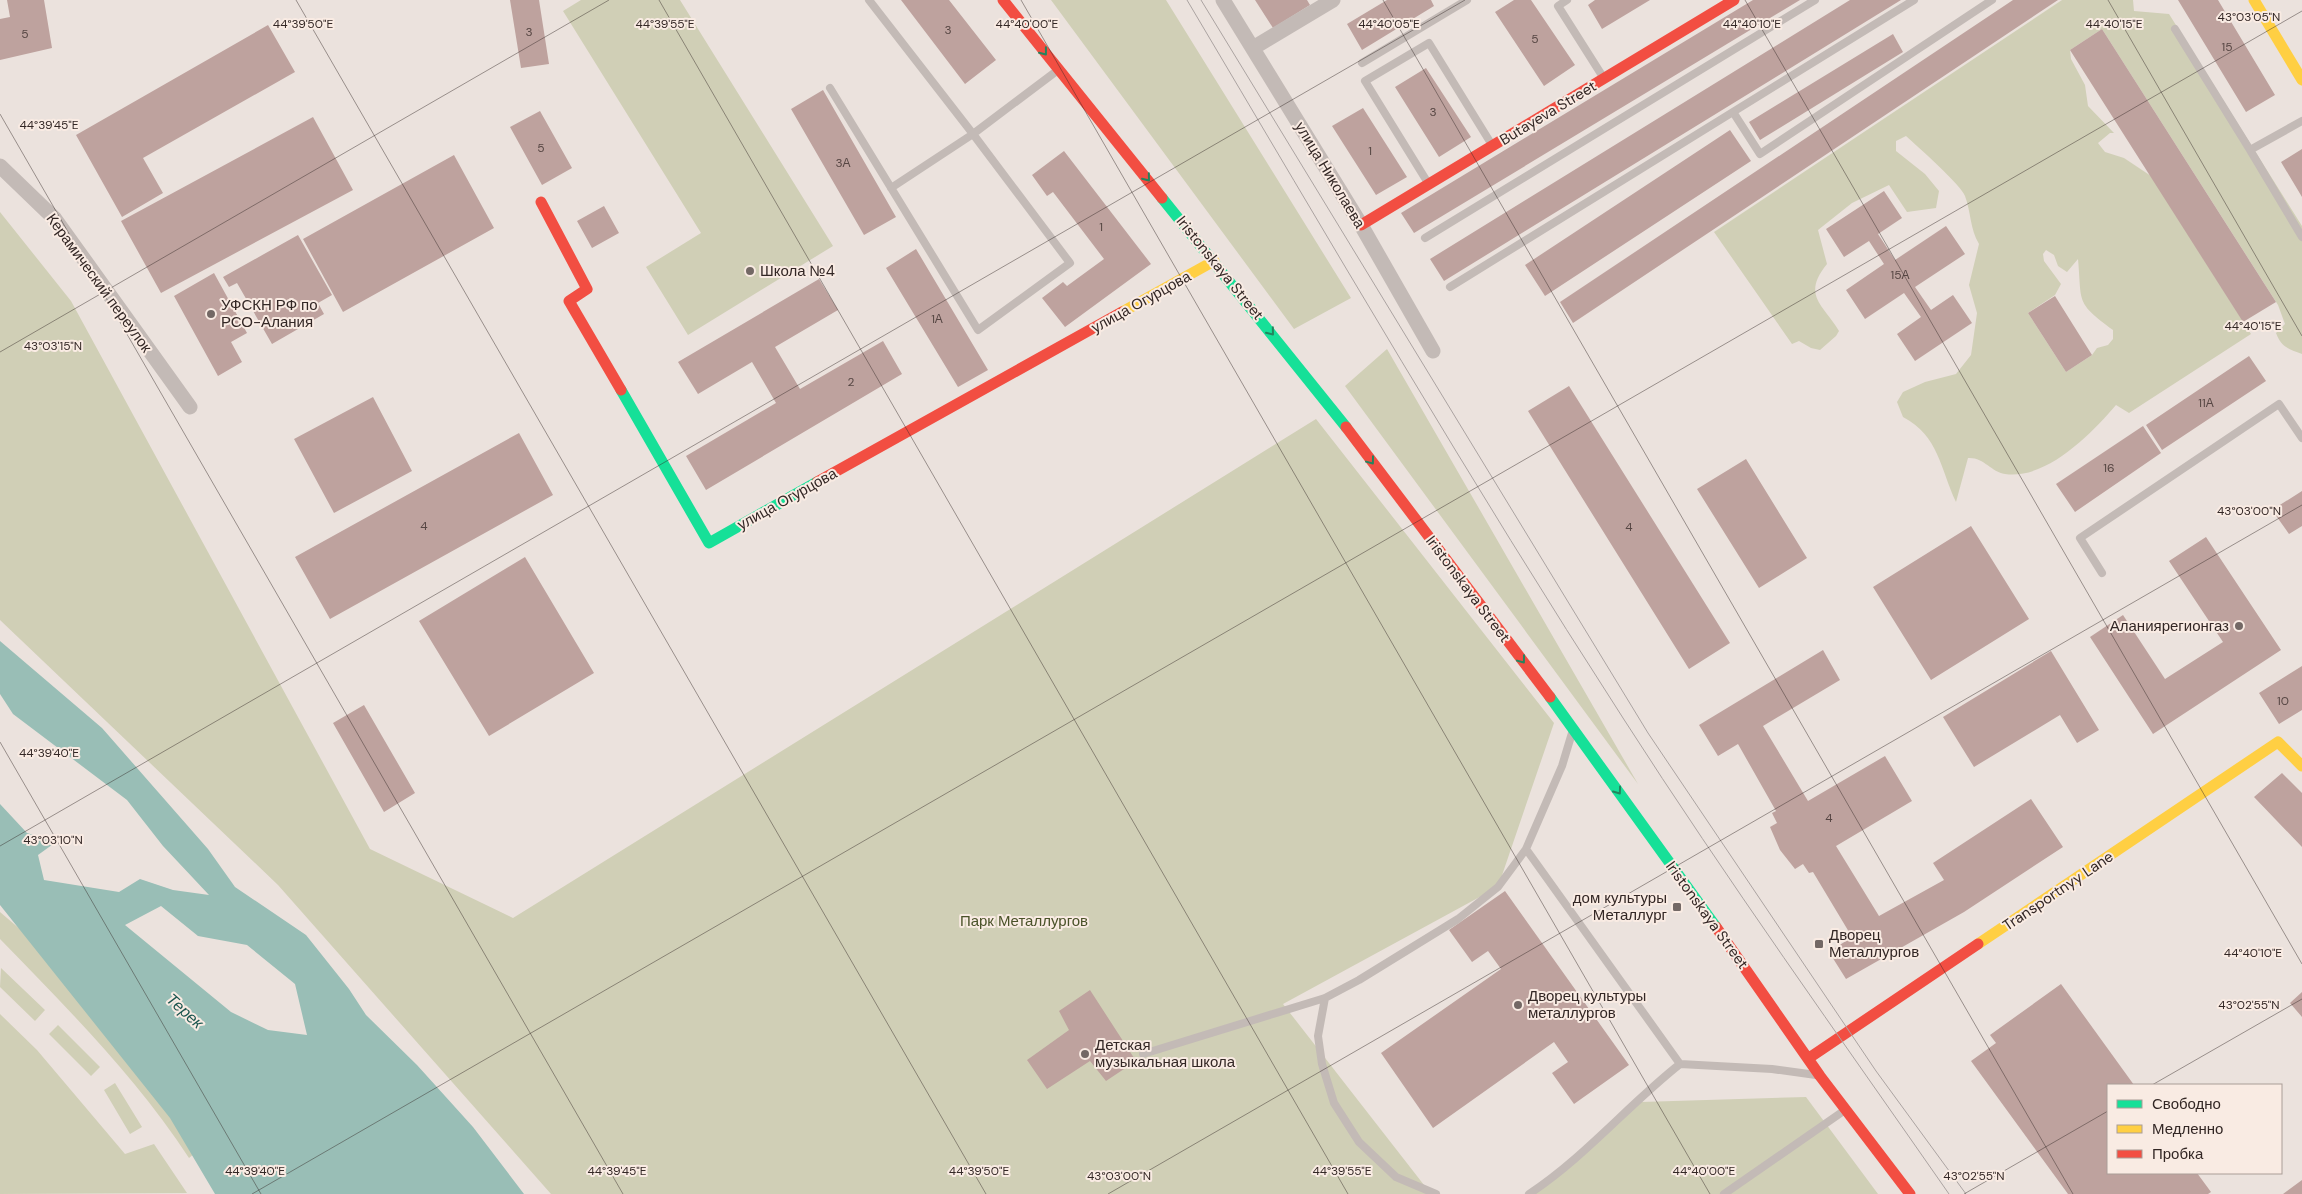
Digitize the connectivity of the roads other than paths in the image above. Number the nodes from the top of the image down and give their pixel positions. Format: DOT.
graph roads {
  1 [pos="869,0"];
  2 [pos="1003,0"];
  3 [pos="1223,0"];
  4 [pos="1333,0"];
  5 [pos="1448,0"];
  6 [pos="1467,0"];
  7 [pos="1567,0"];
  8 [pos="1734,0"];
  9 [pos="1815,0"];
  10 [pos="1914,0"];
  11 [pos="1992,0"];
  12 [pos="2254,0"];
  13 [pos="1453,8"];
  14 [pos="2175,29"];
  15 [pos="1253,48"];
  16 [pos="1362,63"];
  17 [pos="1058,70"];
  18 [pos="1604,79"];
  19 [pos="2302,80"];
  20 [pos="830,88"];
  21 [pos="1733,112"];
  22 [pos="2302,120"];
  23 [pos="973,134"];
  24 [pos="1492,146"];
  25 [pos="2250,150"];
  26 [pos="0,166"];
  27 [pos="1429,185"];
  28 [pos="891,188"];
  29 [pos="541,202"];
  30 [pos="1361,225"];
  31 [pos="2302,236"];
  32 [pos="1425,238"];
  33 [pos="1214,261"];
  34 [pos="1450,286"];
  35 [pos="1433,351"];
  36 [pos="190,407"];
  37 [pos="2302,438"];
  38 [pos="2102,573"];
  39 [pos="1574,728"];
  40 [pos="2302,766"];
  41 [pos="1526,849"];
  42 [pos="1325,998"];
  43 [pos="1143,1054"];
  44 [pos="1810,1058"];
  45 [pos="1680,1064"];
  46 [pos="1820,1076"];
  47 [pos="1846,1109"];
  48 [pos="1436,1194"];
  49 [pos="1529,1194"];
  50 [pos="1724,1194"];
  51 [pos="1910,1194"];
  1 -- 23 [label="lane"];
  2 -- 17 [label="street, Iristonskaya Street, one-way"];
  3 -- 15 [label="street, улица Николаева"];
  4 -- 15 [label="street"];
  5 -- 13 [label="lane"];
  6 -- 13 [label="lane"];
  7 -- 18 [label="lane"];
  8 -- 18 [label="street, Butayeva Street"];
  9 -- 32 [label="lane"];
  10 -- 21 [label="lane"];
  11 -- 21 [label="lane"];
  12 -- 19 [label="street"];
  13 -- 16 [label="lane"];
  14 -- 25 [label="lane"];
  15 -- 30 [label="street, улица Николаева"];
  17 -- 23 [label="lane"];
  17 -- 33 [label="street, Iristonskaya Street, one-way"];
  18 -- 24 [label="street, Butayeva Street"];
  20 -- 28 [label="lane"];
  21 -- 34 [label="lane"];
  22 -- 25 [label="lane"];
  23 -- 28 [label="lane"];
  23 -- 28 [label="lane"];
  24 -- 27 [label="street, Butayeva Street"];
  24 -- 27 [label="lane"];
  25 -- 31 [label="lane"];
  26 -- 36 [label="street, Керамический переулок"];
  27 -- 30 [label="street, Butayeva Street"];
  29 -- 33 [label="street, улица Огурцова"];
  30 -- 35 [label="street, улица Николаева"];
  33 -- 39 [label="street, Iristonskaya Street, one-way"];
  37 -- 38 [label="lane"];
  39 -- 41 [label="lane"];
  39 -- 44 [label="street, Iristonskaya Street, one-way"];
  40 -- 44 [label="street, Transportnyy Lane"];
  41 -- 42 [label="lane"];
  41 -- 45 [label="lane"];
  42 -- 43 [label="lane"];
  42 -- 48 [label="lane"];
  44 -- 46 [label="street, Iristonskaya Street"];
  45 -- 46 [label="lane"];
  45 -- 49 [label="lane"];
  46 -- 47 [label="street, Iristonskaya Street"];
  47 -- 50 [label="lane"];
  47 -- 51 [label="street, Iristonskaya Street"];
}
